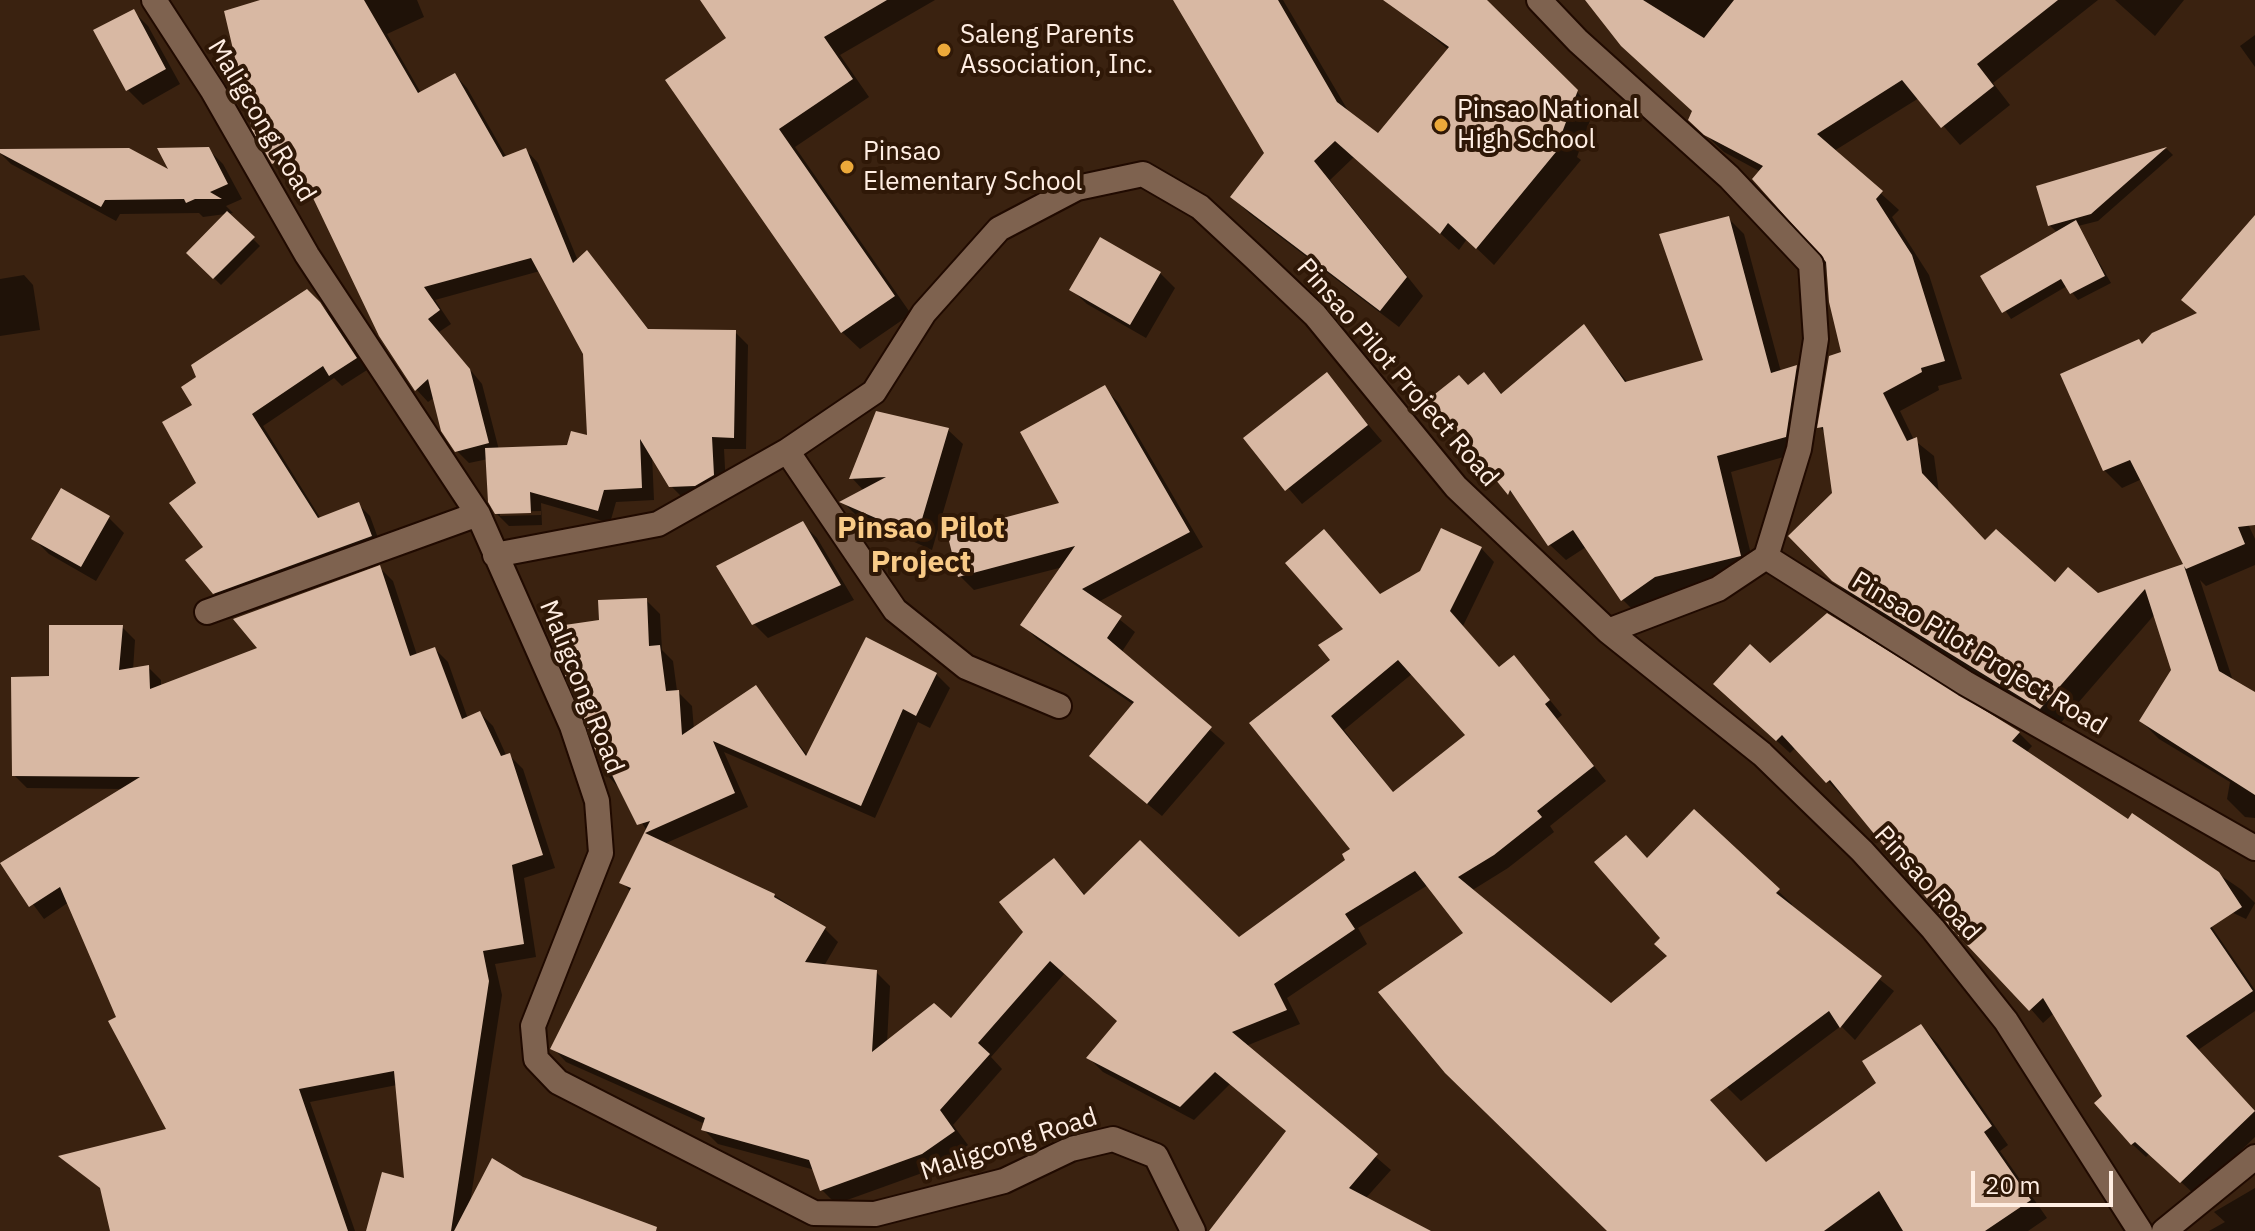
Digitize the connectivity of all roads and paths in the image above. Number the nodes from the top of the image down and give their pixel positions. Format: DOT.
graph roads {
  1 [pos="154,0"];
  2 [pos="1539,0"];
  3 [pos="787,451"];
  4 [pos="478,514"];
  5 [pos="495,555"];
  6 [pos="1766,557"];
  7 [pos="207,612"];
  8 [pos="1608,631"];
  9 [pos="1059,706"];
  10 [pos="2255,848"];
  11 [pos="2255,1157"];
  12 [pos="1193,1231"];
  13 [pos="2140,1231"];
  14 [pos="2164,1231"];
  1 -- 4 [label="street, Maligcong Road"];
  2 -- 6 [label="street"];
  3 -- 5 [label="street, Pinsao Pilot Project Road"];
  3 -- 8 [label="street, Pinsao Pilot Project Road"];
  3 -- 9 [label="street"];
  4 -- 5 [label="street, Maligcong Road"];
  4 -- 7 [label="street"];
  5 -- 12 [label="street, Maligcong Road"];
  6 -- 8 [label="street"];
  6 -- 10 [label="street, Pinsao Pilot Project Road"];
  8 -- 13 [label="street, Pinsao Road"];
  11 -- 14 [label="street"];
}
